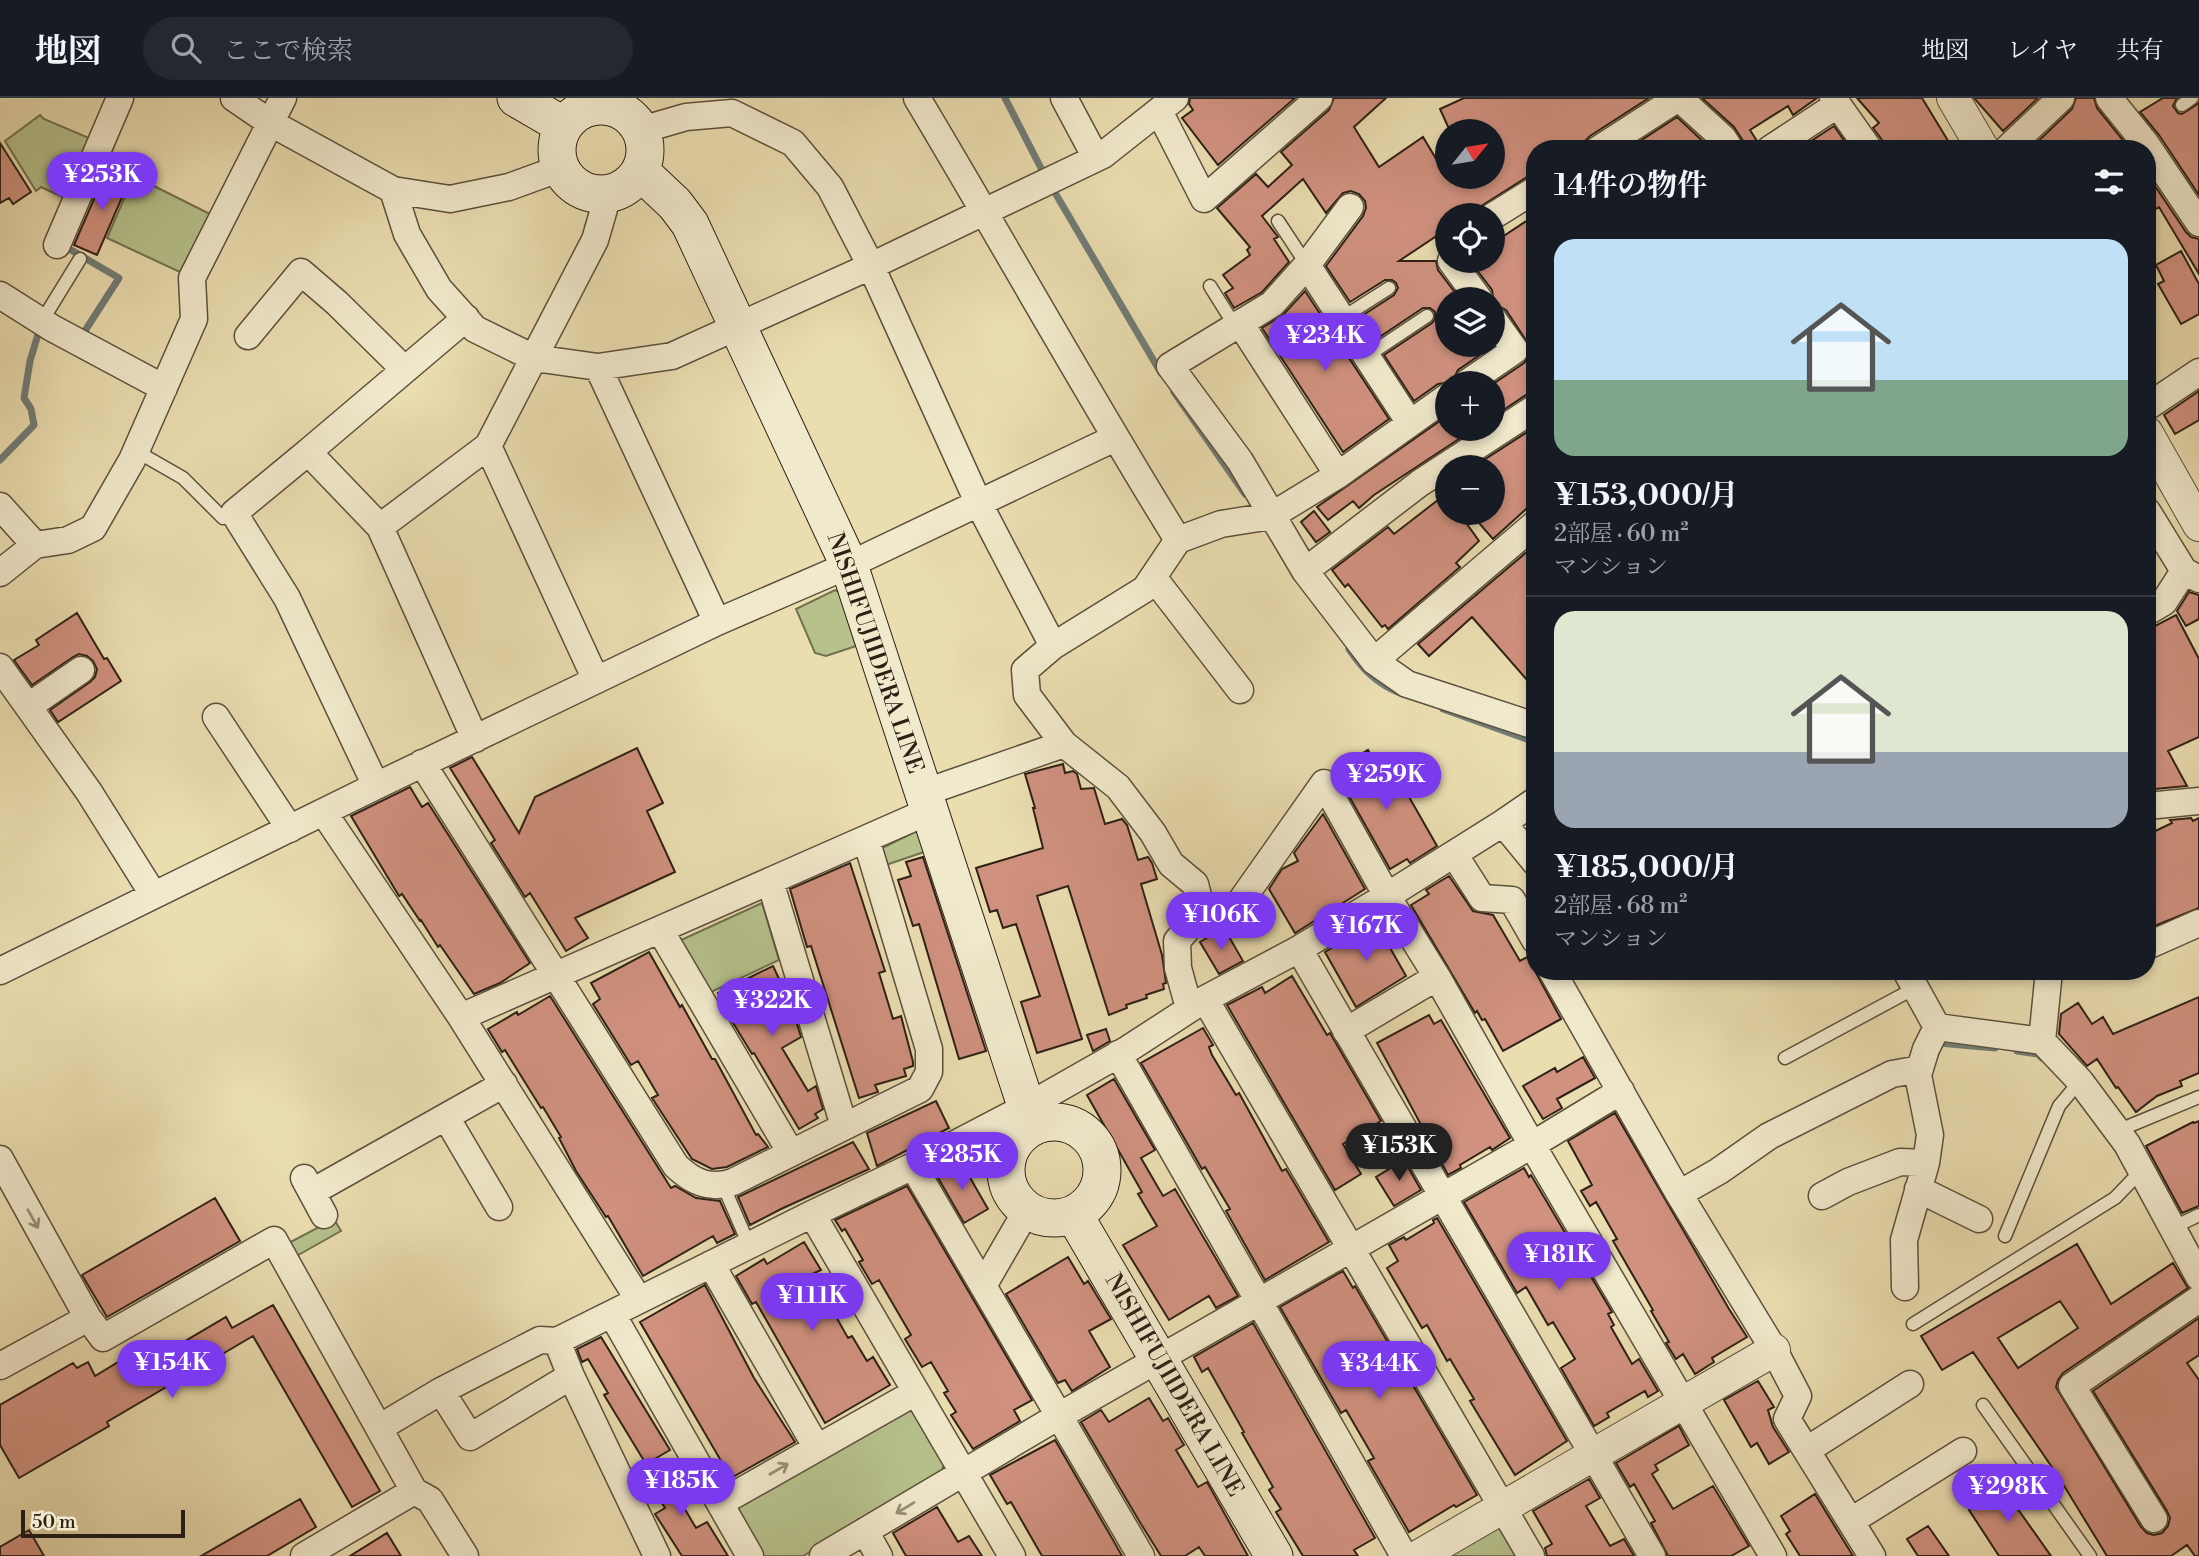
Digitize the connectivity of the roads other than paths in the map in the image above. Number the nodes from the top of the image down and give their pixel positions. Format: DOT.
graph roads {
  1 [pos="120,98"];
  2 [pos="234,98"];
  3 [pos="283,98"];
  4 [pos="516,98"];
  5 [pos="917,98"];
  6 [pos="1064,98"];
  7 [pos="1319,98"];
  8 [pos="1679,98"];
  9 [pos="1953,98"];
  10 [pos="2061,98"];
  11 [pos="2109,98"];
  12 [pos="1835,101"];
  13 [pos="597,102"];
  14 [pos="1167,105"];
  15 [pos="737,106"];
  16 [pos="269,122"];
  17 [pos="564,126"];
  18 [pos="641,130"];
  19 [pos="1613,140"];
  20 [pos="1724,140"];
  21 [pos="1782,140"];
  22 [pos="1863,140"];
  23 [pos="1978,140"];
  24 [pos="2017,140"];
  25 [pos="2143,140"];
  26 [pos="1096,158"];
  27 [pos="2156,159"];
  28 [pos="561,168"];
  29 [pos="640,170"];
  30 [pos="393,190"];
  31 [pos="603,193"];
  32 [pos="1526,196"];
  33 [pos="1350,208"];
  34 [pos="1505,209"];
  35 [pos="986,212"];
  36 [pos="1278,221"];
  37 [pos="2199,223"];
  38 [pos="57,245"];
  39 [pos="80,259"];
  40 [pos="1307,265"];
  41 [pos="871,266"];
  42 [pos="1210,286"];
  43 [pos="1389,288"];
  44 [pos="0,295"];
  45 [pos="1427,316"];
  46 [pos="466,318"];
  47 [pos="1342,318"];
  48 [pos="47,324"];
  49 [pos="1238,325"];
  50 [pos="737,326"];
  51 [pos="247,336"];
  52 [pos="1505,336"];
  53 [pos="1367,356"];
  54 [pos="1505,357"];
  55 [pos="1505,357"];
  56 [pos="534,358"];
  57 [pos="598,367"];
  58 [pos="404,369"];
  59 [pos="1484,371"];
  60 [pos="2199,372"];
  61 [pos="164,388"];
  62 [pos="2156,401"];
  63 [pos="1435,405"];
  64 [pos="1526,414"];
  65 [pos="1410,423"];
  66 [pos="1115,438"];
  67 [pos="488,446"];
  68 [pos="2156,448"];
  69 [pos="136,451"];
  70 [pos="308,452"];
  71 [pos="1338,475"];
  72 [pos="978,502"];
  73 [pos="0,506"];
  74 [pos="234,513"];
  75 [pos="1271,516"];
  76 [pos="2197,518"];
  77 [pos="2156,525"];
  78 [pos="380,527"];
  79 [pos="1526,532"];
  80 [pos="1178,541"];
  81 [pos="35,545"];
  82 [pos="849,565"];
  83 [pos="1305,571"];
  84 [pos="0,573"];
  85 [pos="2192,575"];
  86 [pos="1153,577"];
  87 [pos="2156,607"];
  88 [pos="717,622"];
  89 [pos="1053,646"];
  90 [pos="1374,661"];
  91 [pos="0,667"];
  92 [pos="81,670"];
  93 [pos="596,680"];
  94 [pos="1240,690"];
  95 [pos="29,706"];
  96 [pos="216,717"];
  97 [pos="1526,723"];
  98 [pos="475,739"];
  99 [pos="1064,744"];
  100 [pos="422,763"];
  101 [pos="376,786"];
  102 [pos="2199,801"];
  103 [pos="926,802"];
  104 [pos="2156,805"];
  105 [pos="1526,807"];
  106 [pos="324,813"];
  107 [pos="1503,823"];
  108 [pos="290,829"];
  109 [pos="866,839"];
  110 [pos="1526,852"];
  111 [pos="1454,854"];
  112 [pos="770,881"];
  113 [pos="153,894"];
  114 [pos="1387,896"];
  115 [pos="1202,912"];
  116 [pos="2199,923"];
  117 [pos="1526,924"];
  118 [pos="660,930"];
  119 [pos="2156,942"];
  120 [pos="1298,949"];
  121 [pos="0,971"];
  122 [pos="557,975"];
  123 [pos="1437,977"];
  124 [pos="1557,980"];
  125 [pos="1909,980"];
  126 [pos="1912,980"];
  127 [pos="2048,980"];
  128 [pos="1197,1003"];
  129 [pos="461,1017"];
  130 [pos="1937,1027"];
  131 [pos="1346,1031"];
  132 [pos="2042,1041"];
  133 [pos="1118,1055"];
  134 [pos="1785,1058"];
  135 [pos="1920,1069"];
  136 [pos="2080,1081"];
  137 [pos="504,1084"];
  138 [pos="1621,1091"];
  139 [pos="2199,1097"];
  140 [pos="446,1117"];
  141 [pos="1029,1117"];
  142 [pos="844,1126"];
  143 [pos="2117,1131"];
  144 [pos="1532,1145"];
  145 [pos="791,1153"];
  146 [pos="0,1159"];
  147 [pos="1926,1163"];
  148 [pos="913,1166"];
  149 [pos="2141,1171"];
  150 [pos="723,1185"];
  151 [pos="1918,1189"];
  152 [pos="1679,1194"];
  153 [pos="313,1195"];
  154 [pos="1822,1196"];
  155 [pos="1442,1197"];
  156 [pos="499,1208"];
  157 [pos="1027,1210"];
  158 [pos="812,1214"];
  159 [pos="1074,1215"];
  160 [pos="2199,1215"];
  161 [pos="1979,1219"];
  162 [pos="2172,1228"];
  163 [pos="2005,1237"];
  164 [pos="749,1245"];
  165 [pos="1352,1248"];
  166 [pos="711,1264"];
  167 [pos="2199,1277"];
  168 [pos="983,1286"];
  169 [pos="1905,1287"];
  170 [pos="639,1300"];
  171 [pos="2199,1300"];
  172 [pos="1259,1301"];
  173 [pos="612,1314"];
  174 [pos="88,1318"];
  175 [pos="1913,1324"];
  176 [pos="558,1341"];
  177 [pos="1774,1350"];
  178 [pos="1159,1358"];
  179 [pos="0,1366"];
  180 [pos="571,1376"];
  181 [pos="1910,1384"];
  182 [pos="441,1391"];
  183 [pos="916,1391"];
  184 [pos="1684,1403"];
  185 [pos="1983,1405"];
  186 [pos="1059,1416"];
  187 [pos="379,1428"];
  188 [pos="817,1448"];
  189 [pos="1807,1451"];
  190 [pos="1963,1451"];
  191 [pos="1593,1455"];
  192 [pos="964,1473"];
  193 [pos="414,1491"];
  194 [pos="720,1503"];
  195 [pos="1503,1507"];
  196 [pos="2154,1519"];
  197 [pos="1851,1521"];
  198 [pos="864,1531"];
  199 [pos="304,1556"];
  200 [pos="465,1556"];
  201 [pos="657,1556"];
  202 [pos="750,1556"];
  203 [pos="823,1556"];
  204 [pos="879,1556"];
  205 [pos="1012,1556"];
  206 [pos="1141,1556"];
  207 [pos="1274,1556"];
  208 [pos="1404,1556"];
  209 [pos="1419,1556"];
  210 [pos="1531,1556"];
  211 [pos="1651,1556"];
  212 [pos="1773,1556"];
  213 [pos="1872,1556"];
  214 [pos="2090,1556"];
  1 -- 38 [label="street"];
  2 -- 16 [label="street"];
  3 -- 16 [label="street"];
  4 -- 17 [label="main road"];
  5 -- 35 [label="street"];
  6 -- 26 [label="street"];
  7 -- 14 [label="street"];
  8 -- 19 [label="street"];
  8 -- 20 [label="street"];
  9 -- 23 [label="street"];
  10 -- 24 [label="street"];
  11 -- 25 [label="street"];
  12 -- 21 [label="street"];
  12 -- 22 [label="street"];
  13 -- 17 [label="main road"];
  13 -- 18 [label="main road"];
  14 -- 26 [label="street"];
  15 -- 18 [label="street"];
  15 -- 41 [label="street"];
  16 -- 30 [label="street"];
  16 -- 61 [label="street"];
  17 -- 28 [label="main road"];
  18 -- 29 [label="main road"];
  26 -- 35 [label="street"];
  27 -- 37 [label="street"];
  28 -- 30 [label="street"];
  28 -- 31 [label="main road"];
  29 -- 31 [label="main road"];
  29 -- 50 [label="main road, NISHIFUJIIDERA LINE"];
  30 -- 46 [label="street"];
  31 -- 56 [label="street"];
  32 -- 34 [label="street"];
  33 -- 40 [label="street"];
  35 -- 41 [label="street"];
  35 -- 66 [label="street"];
  36 -- 40 [label="lane"];
  39 -- 48 [label="lane"];
  40 -- 47 [label="street"];
  40 -- 49 [label="street"];
  41 -- 50 [label="street"];
  41 -- 72 [label="street"];
  42 -- 49 [label="lane"];
  43 -- 47 [label="lane"];
  44 -- 48 [label="street"];
  45 -- 53 [label="lane"];
  46 -- 56 [label="street"];
  46 -- 58 [label="street"];
  47 -- 53 [label="street"];
  48 -- 61 [label="street"];
  49 -- 71 [label="street"];
  49 -- 75 [label="street"];
  50 -- 57 [label="street"];
  50 -- 82 [label="main road, NISHIFUJIIDERA LINE"];
  51 -- 58 [label="street"];
  52 -- 54 [label="street"];
  53 -- 65 [label="street"];
  55 -- 59 [label="street"];
  56 -- 57 [label="street"];
  56 -- 67 [label="street"];
  57 -- 88 [label="street"];
  58 -- 70 [label="street"];
  60 -- 62 [label="street"];
  61 -- 69 [label="street"];
  63 -- 65 [label="street"];
  64 -- 83 [label="street"];
  65 -- 71 [label="street"];
  66 -- 72 [label="street"];
  66 -- 80 [label="street"];
  67 -- 78 [label="street"];
  67 -- 93 [label="street"];
  68 -- 76 [label="street"];
  69 -- 74 [label="lane"];
  69 -- 81 [label="street"];
  70 -- 74 [label="street"];
  70 -- 78 [label="street"];
  71 -- 75 [label="street"];
  72 -- 82 [label="street"];
  72 -- 89 [label="street"];
  73 -- 81 [label="street"];
  74 -- 101 [label="street"];
  75 -- 80 [label="street"];
  75 -- 83 [label="street"];
  77 -- 85 [label="street"];
  78 -- 98 [label="street"];
  79 -- 90 [label="street"];
  80 -- 86 [label="street"];
  81 -- 84 [label="street"];
  82 -- 88 [label="street"];
  82 -- 103 [label="main road, NISHIFUJIIDERA LINE"];
  83 -- 90 [label="street"];
  85 -- 87 [label="street"];
  86 -- 89 [label="street"];
  86 -- 94 [label="street"];
  88 -- 93 [label="street"];
  89 -- 99 [label="street"];
  90 -- 97 [label="street"];
  91 -- 95 [label="street"];
  92 -- 95 [label="street"];
  93 -- 98 [label="street"];
  95 -- 113 [label="street"];
  96 -- 108 [label="street"];
  98 -- 100 [label="street"];
  99 -- 103 [label="street"];
  99 -- 115 [label="street"];
  100 -- 101 [label="street"];
  100 -- 122 [label="street"];
  101 -- 106 [label="street"];
  102 -- 104 [label="street"];
  103 -- 109 [label="street"];
  103 -- 141 [label="main road, NISHIFUJIIDERA LINE"];
  105 -- 107 [label="street"];
  106 -- 108 [label="street"];
  106 -- 129 [label="street"];
  107 -- 110 [label="street"];
  107 -- 111 [label="street"];
  108 -- 113 [label="street"];
  109 -- 112 [label="street"];
  109 -- 142 [label="street"];
  111 -- 114 [label="street"];
  111 -- 117 [label="street"];
  112 -- 118 [label="street"];
  112 -- 142 [label="street"];
  113 -- 121 [label="street"];
  114 -- 115 [label="street"];
  114 -- 120 [label="street"];
  114 -- 123 [label="street"];
  115 -- 128 [label="street"];
  116 -- 119 [label="street"];
  118 -- 122 [label="street"];
  118 -- 145 [label="street"];
  120 -- 128 [label="street"];
  120 -- 131 [label="street"];
  122 -- 129 [label="street"];
  122 -- 150 [label="street"];
  123 -- 131 [label="street"];
  123 -- 144 [label="street"];
  124 -- 138 [label="street"];
  125 -- 134 [label="lane"];
  126 -- 130 [label="street"];
  127 -- 132 [label="street"];
  128 -- 133 [label="street"];
  128 -- 165 [label="street"];
  129 -- 137 [label="street"];
  130 -- 132 [label="street"];
  130 -- 135 [label="street"];
  131 -- 155 [label="street"];
  132 -- 136 [label="street"];
  133 -- 141 [label="street"];
  133 -- 172 [label="street"];
  135 -- 147 [label="street"];
  135 -- 152 [label="street"];
  136 -- 143 [label="street"];
  136 -- 163 [label="lane"];
  137 -- 140 [label="street"];
  137 -- 170 [label="street"];
  138 -- 144 [label="street"];
  138 -- 152 [label="street"];
  139 -- 143 [label="lane"];
  140 -- 153 [label="street"];
  140 -- 156 [label="street"];
  141 -- 148 [label="street"];
  141 -- 157 [label="main road"];
  141 -- 159 [label="main road"];
  142 -- 145 [label="street"];
  143 -- 149 [label="street"];
  144 -- 155 [label="street"];
  144 -- 184 [label="street"];
  145 -- 150 [label="street"];
  146 -- 174 [label="street, one-way"];
  147 -- 151 [label="street"];
  147 -- 154 [label="street"];
  148 -- 158 [label="street"];
  148 -- 168 [label="street"];
  149 -- 162 [label="street"];
  149 -- 175 [label="lane"];
  150 -- 164 [label="lane"];
  151 -- 161 [label="street"];
  151 -- 169 [label="street"];
  152 -- 177 [label="street"];
  155 -- 165 [label="street"];
  155 -- 191 [label="street"];
  157 -- 159 [label="main road"];
  157 -- 168 [label="street"];
  158 -- 164 [label="street"];
  158 -- 183 [label="street"];
  159 -- 178 [label="main road, NISHIFUJIIDERA LINE"];
  160 -- 162 [label="lane"];
  162 -- 167 [label="street"];
  164 -- 166 [label="street"];
  165 -- 172 [label="street"];
  165 -- 195 [label="street"];
  166 -- 170 [label="street"];
  166 -- 188 [label="street"];
  168 -- 186 [label="street"];
  170 -- 173 [label="street"];
  171 -- 196 [label="street"];
  172 -- 178 [label="street"];
  172 -- 208 [label="street"];
  173 -- 176 [label="street"];
  173 -- 194 [label="street"];
  174 -- 179 [label="street"];
  174 -- 187 [label="street"];
  176 -- 180 [label="street"];
  176 -- 182 [label="street"];
  177 -- 184 [label="street"];
  177 -- 189 [label="street"];
  178 -- 186 [label="street"];
  178 -- 207 [label="main road, NISHIFUJIIDERA LINE"];
  180 -- 182 [label="street"];
  180 -- 201 [label="street"];
  181 -- 189 [label="street"];
  182 -- 187 [label="street"];
  183 -- 188 [label="street"];
  183 -- 192 [label="street"];
  184 -- 191 [label="street"];
  184 -- 212 [label="street"];
  185 -- 214 [label="lane"];
  186 -- 192 [label="street"];
  186 -- 206 [label="street"];
  187 -- 193 [label="street"];
  194 -- 188 [label="street, one-way"];
  189 -- 197 [label="street"];
  190 -- 197 [label="street"];
  191 -- 195 [label="street"];
  191 -- 211 [label="street"];
  192 -- 198 [label="street, one-way"];
  192 -- 205 [label="street"];
  193 -- 199 [label="street"];
  193 -- 200 [label="street"];
  194 -- 202 [label="street"];
  195 -- 209 [label="street"];
  195 -- 210 [label="street"];
  197 -- 213 [label="street"];
  198 -- 203 [label="street"];
  198 -- 204 [label="street"];
}
